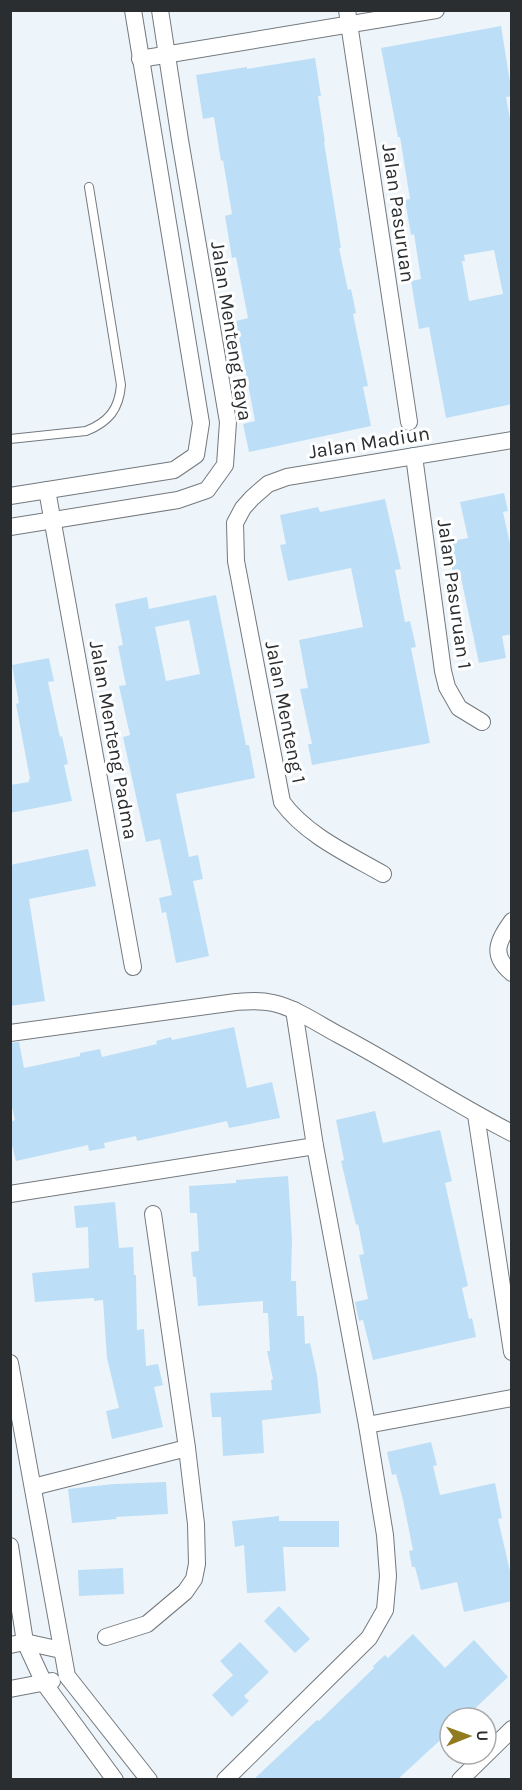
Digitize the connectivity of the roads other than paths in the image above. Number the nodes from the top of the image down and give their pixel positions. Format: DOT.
graph roads {
  1 [pos="133,10"];
  2 [pos="160,10"];
  3 [pos="436,10"];
  4 [pos="349,18"];
  5 [pos="167,55"];
  6 [pos="140,59"];
  7 [pos="89,187"];
  8 [pos="409,422"];
  9 [pos="10,440"];
  10 [pos="512,440"];
  11 [pos="414,456"];
  12 [pos="47,490"];
  13 [pos="10,496"];
  14 [pos="243,508"];
  15 [pos="53,521"];
  16 [pos="10,528"];
  17 [pos="482,722"];
  18 [pos="383,874"];
  19 [pos="512,921"];
  20 [pos="133,967"];
  21 [pos="512,973"];
  22 [pos="294,1010"];
  23 [pos="10,1033"];
  24 [pos="476,1115"];
  25 [pos="512,1133"];
  26 [pos="315,1146"];
  27 [pos="10,1194"];
  28 [pos="153,1214"];
  29 [pos="512,1352"];
  30 [pos="10,1363"];
  31 [pos="512,1398"];
  32 [pos="368,1425"];
  33 [pos="188,1448"];
  34 [pos="33,1487"];
  35 [pos="10,1546"];
  36 [pos="106,1637"];
  37 [pos="18,1643"];
  38 [pos="61,1650"];
  39 [pos="67,1676"];
  40 [pos="44,1683"];
  41 [pos="10,1689"];
  42 [pos="512,1730"];
  43 [pos="141,1777"];
  44 [pos="115,1779"];
  45 [pos="225,1779"];
  46 [pos="460,1779"];
  1 -- 6 [label="street"];
  2 -- 5 [label="street, Jalan Menteng Raya"];
  3 -- 4 [label="street"];
  4 -- 5 [label="street"];
  4 -- 8 [label="street, Jalan Pasuruan"];
  5 -- 6 [label="street"];
  5 -- 15 [label="street, Jalan Menteng Raya"];
  6 -- 12 [label="street"];
  7 -- 9 [label="lane"];
  10 -- 11 [label="street, Jalan Madiun"];
  11 -- 14 [label="street, Jalan Madiun"];
  11 -- 17 [label="street, Jalan Pasuruan 1"];
  12 -- 13 [label="street"];
  12 -- 15 [label="street, Jalan Menteng Padma"];
  14 -- 18 [label="street, Jalan Menteng 1"];
  15 -- 16 [label="street, Jalan Menteng Raya"];
  15 -- 20 [label="street, Jalan Menteng Padma"];
  19 -- 21 [label="street"];
  22 -- 23 [label="street"];
  22 -- 24 [label="street"];
  22 -- 26 [label="street"];
  24 -- 25 [label="street"];
  24 -- 29 [label="street"];
  26 -- 27 [label="street"];
  26 -- 32 [label="street"];
  28 -- 33 [label="street"];
  30 -- 34 [label="street"];
  31 -- 32 [label="street"];
  32 -- 45 [label="street"];
  33 -- 34 [label="street"];
  33 -- 36 [label="street"];
  34 -- 38 [label="street"];
  35 -- 37 [label="street"];
  37 -- 38 [label="street"];
  37 -- 40 [label="street"];
  38 -- 39 [label="street"];
  39 -- 40 [label="street"];
  39 -- 43 [label="street"];
  40 -- 41 [label="street"];
  40 -- 44 [label="street"];
  42 -- 46 [label="street"];
}
